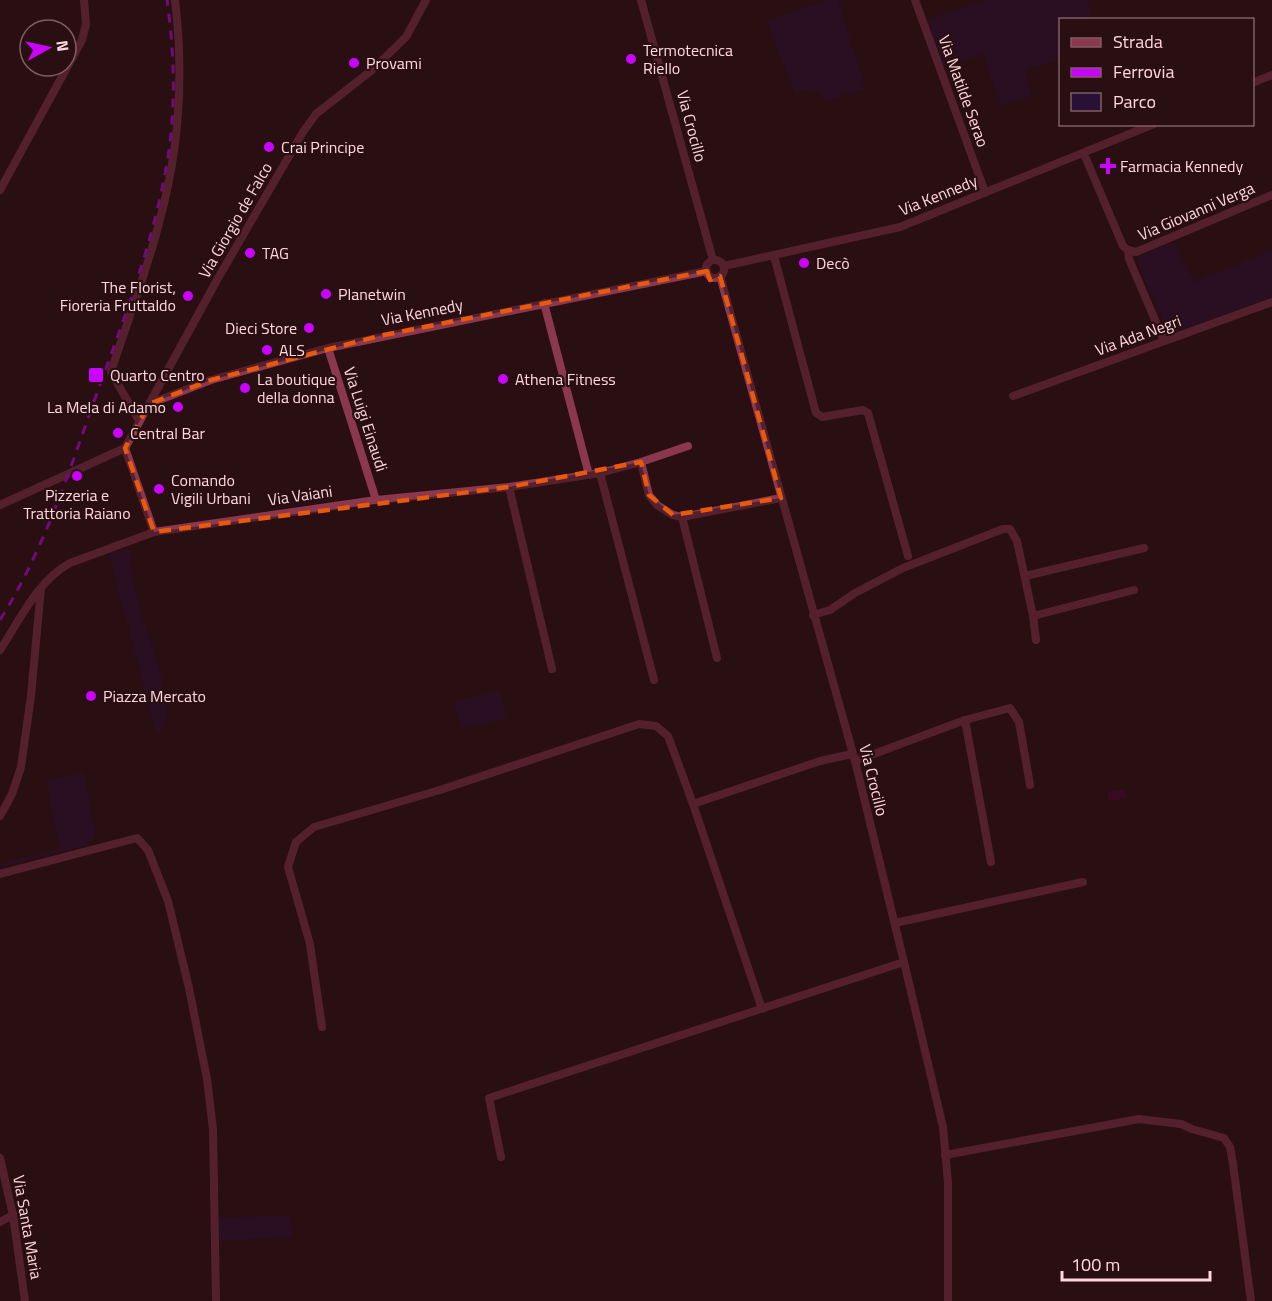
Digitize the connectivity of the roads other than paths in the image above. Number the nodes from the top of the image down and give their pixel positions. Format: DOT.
graph roads {
  1 [pos="84,0"];
  2 [pos="175,0"];
  3 [pos="426,0"];
  4 [pos="641,0"];
  5 [pos="915,0"];
  6 [pos="1272,75"];
  7 [pos="1254,82"];
  8 [pos="1149,126"];
  9 [pos="1084,154"];
  10 [pos="0,189"];
  11 [pos="986,192"];
  12 [pos="1272,195"];
  13 [pos="1130,250"];
  14 [pos="774,256"];
  15 [pos="713,260"];
  16 [pos="724,266"];
  17 [pos="707,271"];
  18 [pos="720,276"];
  19 [pos="1272,302"];
  20 [pos="544,303"];
  21 [pos="1164,341"];
  22 [pos="328,348"];
  23 [pos="1013,396"];
  24 [pos="149,404"];
  25 [pos="139,421"];
  26 [pos="688,446"];
  27 [pos="125,448"];
  28 [pos="641,462"];
  29 [pos="600,473"];
  30 [pos="589,475"];
  31 [pos="508,487"];
  32 [pos="781,498"];
  33 [pos="376,500"];
  34 [pos="0,505"];
  35 [pos="682,517"];
  36 [pos="154,532"];
  37 [pos="1144,548"];
  38 [pos="908,556"];
  39 [pos="1025,576"];
  40 [pos="41,587"];
  41 [pos="1134,590"];
  42 [pos="813,615"];
  43 [pos="1033,616"];
  44 [pos="1036,640"];
  45 [pos="0,650"];
  46 [pos="717,657"];
  47 [pos="552,669"];
  48 [pos="654,680"];
  49 [pos="965,720"];
  50 [pos="854,757"];
  51 [pos="1030,785"];
  52 [pos="693,804"];
  53 [pos="0,816"];
  54 [pos="991,862"];
  55 [pos="0,874"];
  56 [pos="1083,882"];
  57 [pos="894,923"];
  58 [pos="904,962"];
  59 [pos="762,1009"];
  60 [pos="322,1027"];
  61 [pos="945,1155"];
  62 [pos="501,1157"];
  63 [pos="0,1158"];
  64 [pos="13,1215"];
  65 [pos="0,1222"];
  66 [pos="26,1301"];
  67 [pos="216,1301"];
  68 [pos="948,1301"];
  69 [pos="1251,1301"];
  1 -- 10 [label="street"];
  2 -- 25 [label="street"];
  3 -- 24 [label="street, Via Giorgio de Falco"];
  4 -- 15 [label="street, Via Crocillo"];
  5 -- 11 [label="street, Via Matilde Serao"];
  6 -- 7 [label="street"];
  8 -- 9 [label="street, Via Kennedy"];
  9 -- 11 [label="street, Via Kennedy"];
  9 -- 13 [label="street"];
  11 -- 14 [label="street, Via Kennedy"];
  12 -- 13 [label="street, Via Giovanni Verga"];
  13 -- 21 [label="street"];
  14 -- 16 [label="street, Via Kennedy"];
  14 -- 38 [label="street"];
  15 -- 16 [label="street"];
  15 -- 17 [label="street"];
  16 -- 18 [label="street"];
  17 -- 18 [label="street"];
  17 -- 20 [label="street, Via Kennedy"];
  18 -- 32 [label="street, Via Crocillo"];
  19 -- 21 [label="street, Via Ada Negri"];
  20 -- 22 [label="street, Via Kennedy"];
  20 -- 30 [label="street"];
  21 -- 23 [label="street, Via Ada Negri"];
  22 -- 24 [label="street, Via Kennedy"];
  22 -- 33 [label="street, Via Luigi Einaudi"];
  24 -- 25 [label="street, Via Giorgio de Falco"];
  25 -- 27 [label="street, Via Giorgio de Falco"];
  26 -- 28 [label="street, Via Vaiani"];
  27 -- 34 [label="street"];
  27 -- 36 [label="street"];
  28 -- 29 [label="street, Via Vaiani"];
  28 -- 35 [label="street"];
  29 -- 30 [label="street, Via Vaiani"];
  29 -- 48 [label="street"];
  30 -- 31 [label="street, Via Vaiani"];
  31 -- 33 [label="street, Via Vaiani"];
  31 -- 47 [label="street"];
  32 -- 35 [label="street"];
  32 -- 42 [label="street, Via Crocillo"];
  33 -- 36 [label="street, Via Vaiani"];
  35 -- 46 [label="street"];
  36 -- 40 [label="street, Via Vaiani"];
  37 -- 39 [label="street"];
  39 -- 42 [label="street"];
  39 -- 43 [label="street"];
  40 -- 45 [label="street, Via Vaiani"];
  40 -- 53 [label="street"];
  41 -- 43 [label="street"];
  42 -- 50 [label="street, Via Crocillo"];
  43 -- 44 [label="street"];
  49 -- 50 [label="street"];
  49 -- 51 [label="street"];
  49 -- 54 [label="street"];
  50 -- 52 [label="street"];
  50 -- 57 [label="street, Via Crocillo"];
  52 -- 59 [label="street"];
  52 -- 60 [label="street"];
  55 -- 67 [label="street"];
  56 -- 57 [label="street"];
  57 -- 58 [label="street, Via Crocillo"];
  58 -- 59 [label="street"];
  58 -- 61 [label="street, Via Crocillo"];
  59 -- 62 [label="street"];
  61 -- 68 [label="street, Via Crocillo"];
  61 -- 69 [label="street"];
  63 -- 64 [label="street, Via Santa Maria"];
  64 -- 65 [label="street"];
  64 -- 66 [label="street, Via Santa Maria"];
}
